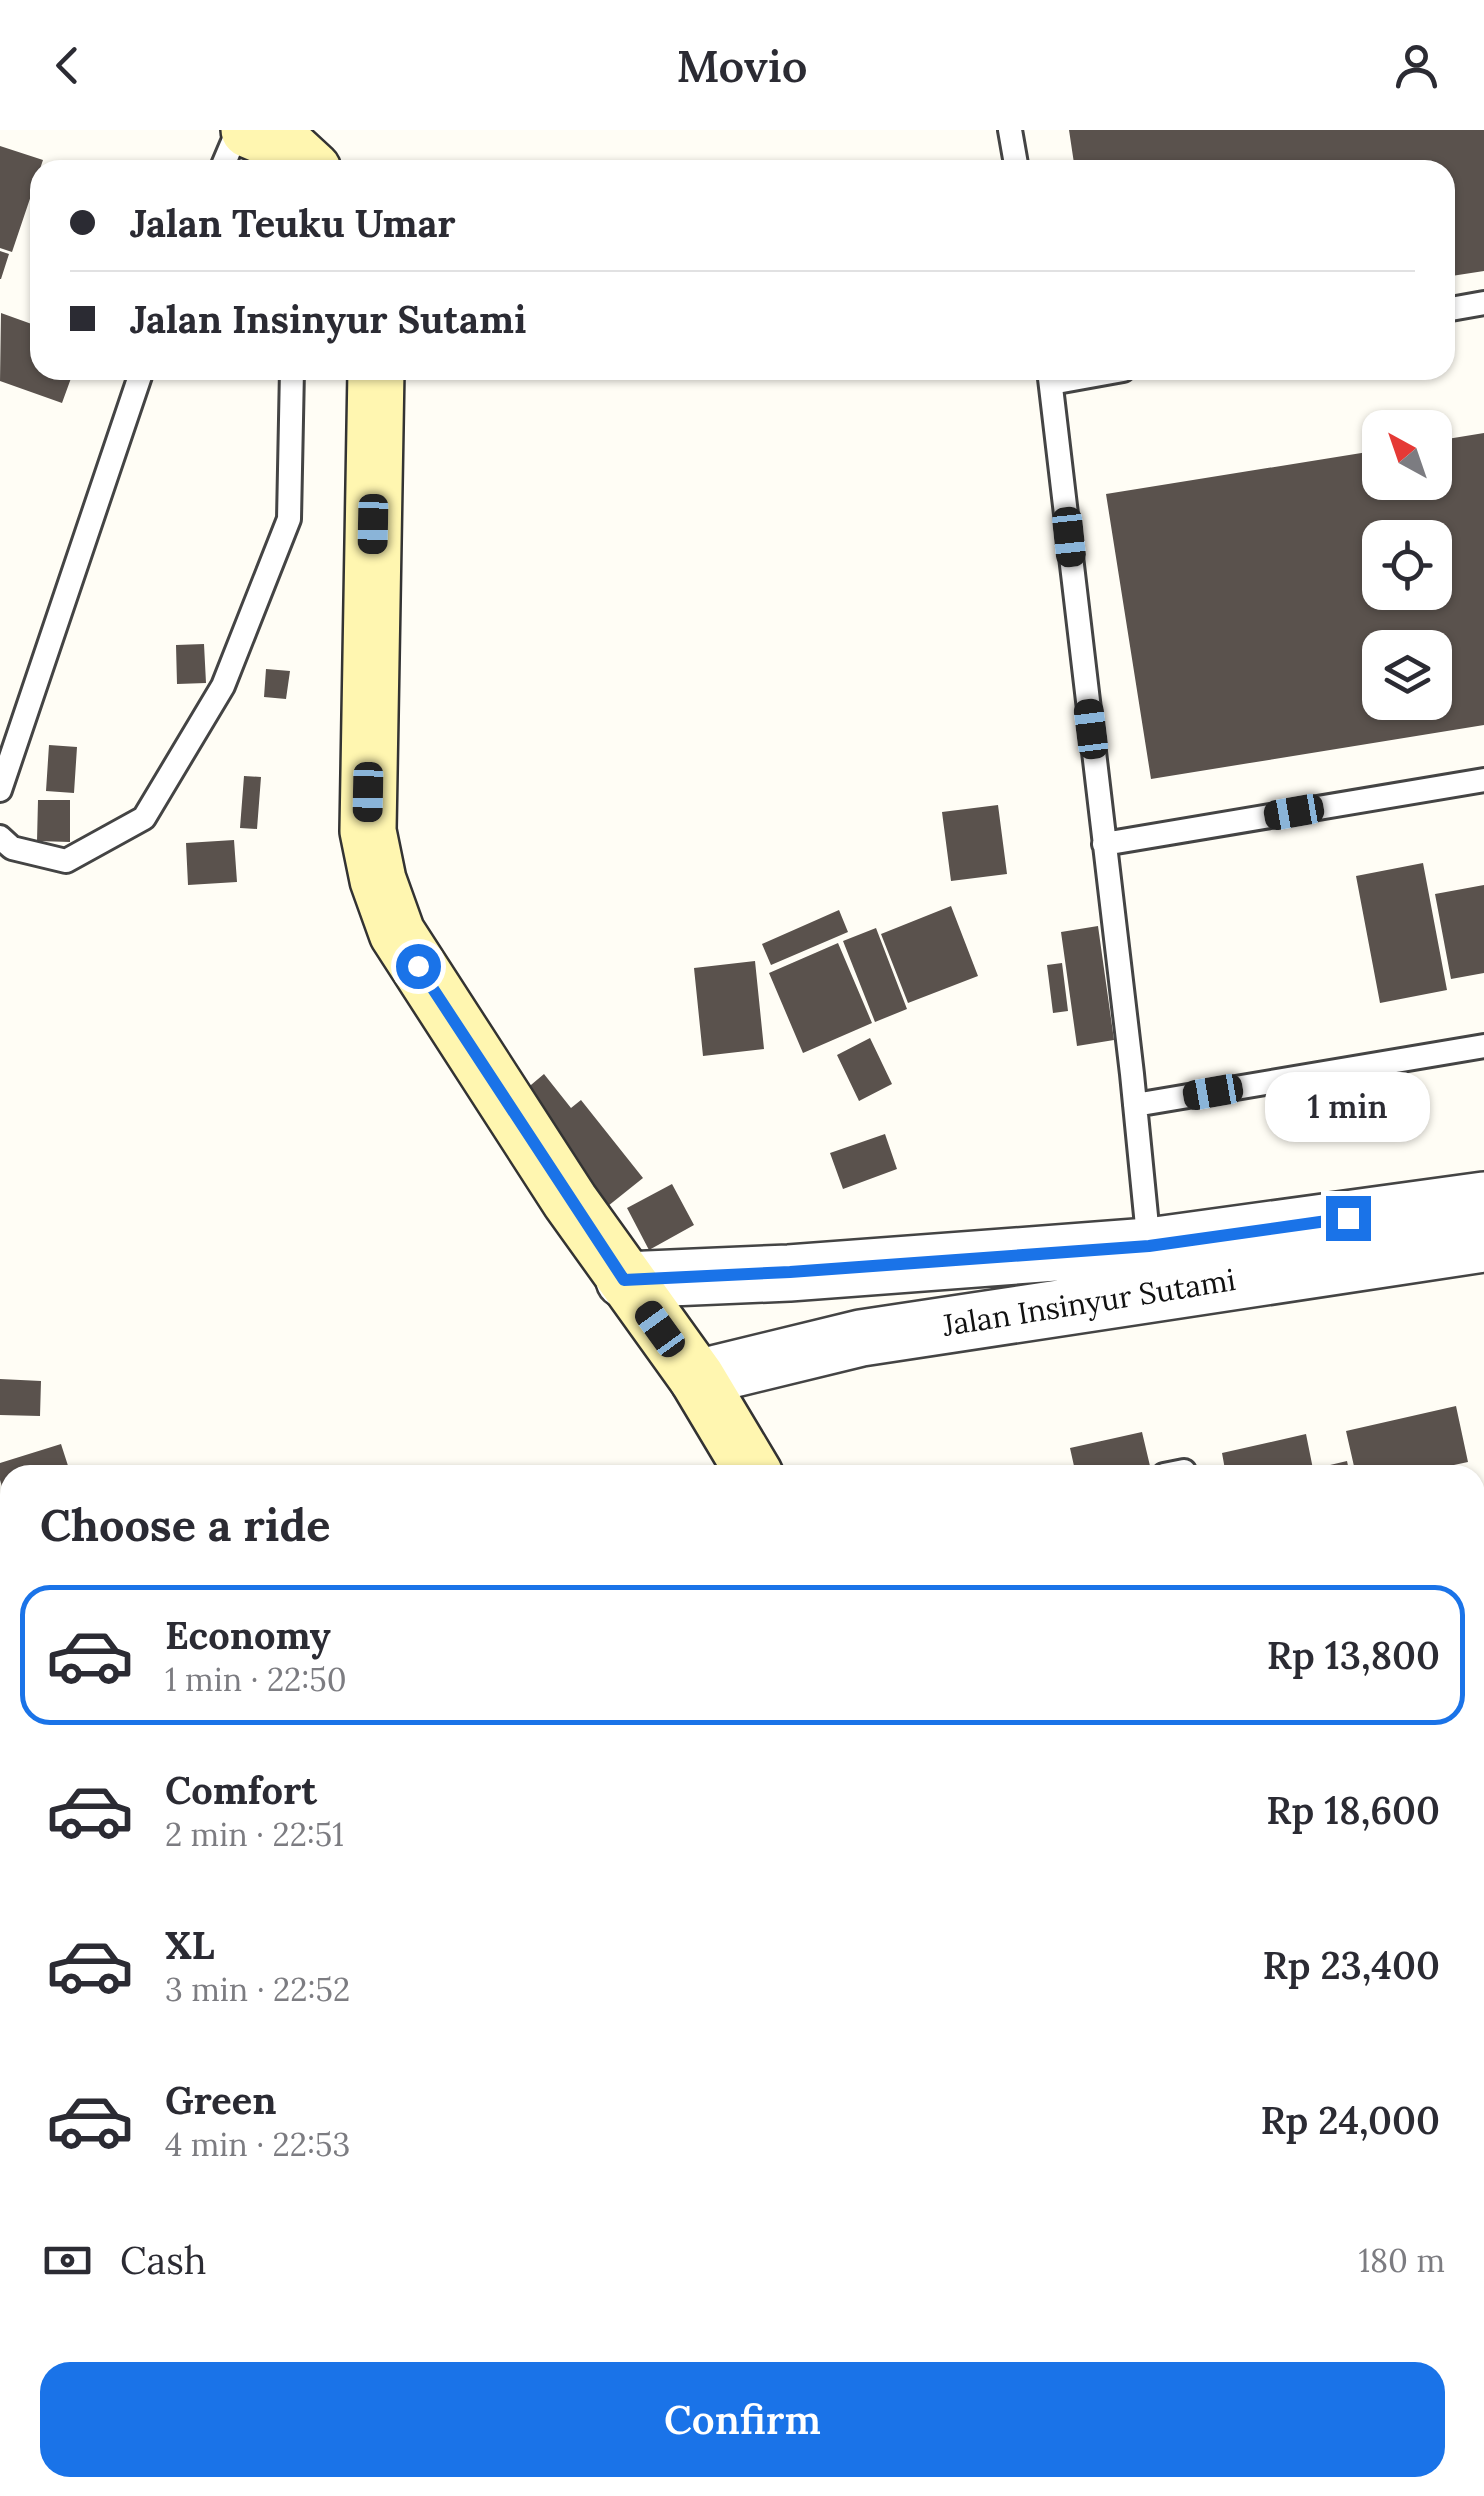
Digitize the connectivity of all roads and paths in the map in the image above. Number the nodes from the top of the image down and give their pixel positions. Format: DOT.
graph roads {
  1 [pos="238,130"];
  2 [pos="249,130"];
  3 [pos="1010,130"];
  4 [pos="225,160"];
  5 [pos="302,160"];
  6 [pos="1014,160"];
  7 [pos="1484,302"];
  8 [pos="1455,308"];
  9 [pos="139,380"];
  10 [pos="292,380"];
  11 [pos="376,380"];
  12 [pos="1050,380"];
  13 [pos="1484,780"];
  14 [pos="0,790"];
  15 [pos="0,837"];
  16 [pos="1104,844"];
  17 [pos="1484,1046"];
  18 [pos="1136,1104"];
  19 [pos="1484,1200"];
  20 [pos="1484,1244"];
  21 [pos="1149,1246"];
  22 [pos="624,1280"];
  23 [pos="697,1378"];
  24 [pos="750,1465"];
  1 -- 4 [label="lane"];
  2 -- 5 [label="main road"];
  3 -- 6 [label="lane"];
  7 -- 8 [label="lane"];
  9 -- 14 [label="lane"];
  10 -- 15 [label="lane"];
  11 -- 22 [label="main road"];
  12 -- 16 [label="lane"];
  13 -- 16 [label="lane"];
  16 -- 18 [label="lane"];
  17 -- 18 [label="lane"];
  18 -- 21 [label="lane"];
  19 -- 21 [label="street, Jalan Insinyur Sutami"];
  20 -- 23 [label="street, Jalan Insinyur Sutami"];
  21 -- 22 [label="street, Jalan Insinyur Sutami"];
  22 -- 23 [label="main road"];
  23 -- 24 [label="main road"];
}
